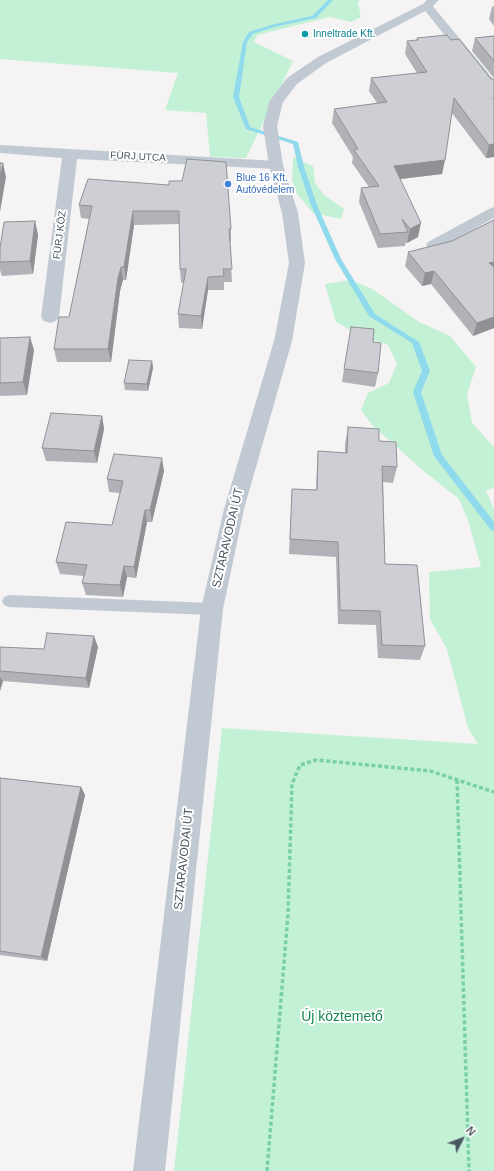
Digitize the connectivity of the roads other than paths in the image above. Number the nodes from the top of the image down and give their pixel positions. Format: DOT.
graph roads {
  1 [pos="430,3"];
  2 [pos="494,88"];
  3 [pos="0,148"];
  4 [pos="70,154"];
  5 [pos="276,163"];
  6 [pos="494,212"];
  7 [pos="434,245"];
  8 [pos="50,317"];
  9 [pos="9,601"];
  10 [pos="212,609"];
  11 [pos="149,1171"];
  1 -- 2 [label="street"];
  1 -- 5 [label="street, SZTARAVODAI ÚT"];
  3 -- 4 [label="street, FÜRJ UTCA"];
  4 -- 5 [label="street, FÜRJ UTCA"];
  4 -- 8 [label="street, FÜRJ KÖZ"];
  5 -- 10 [label="street, SZTARAVODAI ÚT"];
  6 -- 7 [label="street"];
  9 -- 10 [label="lane"];
  10 -- 11 [label="street, SZTARAVODAI ÚT"];
}
